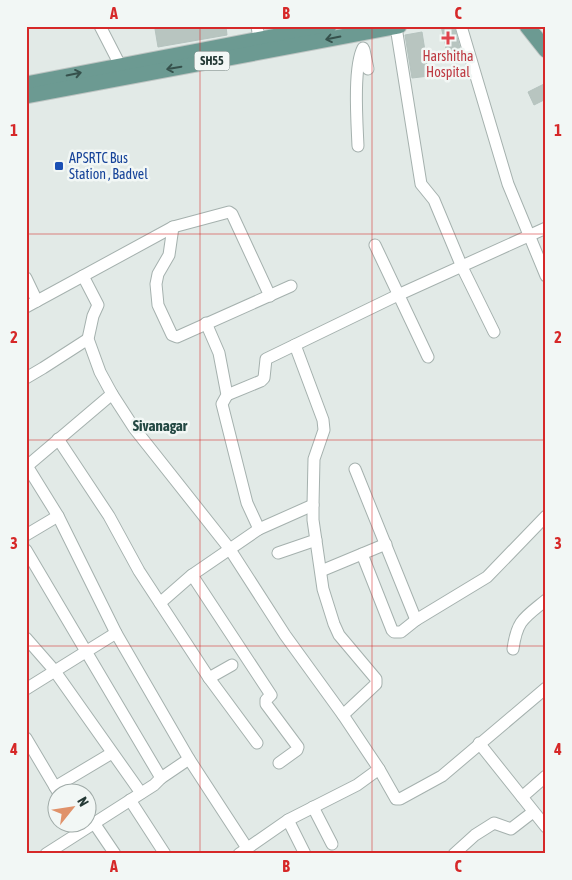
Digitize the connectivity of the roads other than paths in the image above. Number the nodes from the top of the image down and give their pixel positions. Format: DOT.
graph roads {
  1 [pos="100,26"];
  2 [pos="329,26"];
  3 [pos="397,26"];
  4 [pos="461,26"];
  5 [pos="527,26"];
  6 [pos="540,26"];
  7 [pos="258,33"];
  8 [pos="546,34"];
  9 [pos="363,40"];
  10 [pos="546,50"];
  11 [pos="120,65"];
  12 [pos="368,69"];
  13 [pos="26,84"];
  14 [pos="26,96"];
  15 [pos="358,146"];
  16 [pos="173,227"];
  17 [pos="546,228"];
  18 [pos="528,236"];
  19 [pos="375,245"];
  20 [pos="462,267"];
  21 [pos="83,276"];
  22 [pos="546,276"];
  23 [pos="26,278"];
  24 [pos="291,286"];
  25 [pos="398,294"];
  26 [pos="270,296"];
  27 [pos="37,301"];
  28 [pos="26,307"];
  29 [pos="206,323"];
  30 [pos="494,332"];
  31 [pos="88,339"];
  32 [pos="295,345"];
  33 [pos="428,357"];
  34 [pos="26,378"];
  35 [pos="112,394"];
  36 [pos="227,395"];
  37 [pos="58,439"];
  38 [pos="27,466"];
  39 [pos="355,469"];
  40 [pos="313,505"];
  41 [pos="58,516"];
  42 [pos="545,520"];
  43 [pos="259,529"];
  44 [pos="26,535"];
  45 [pos="316,540"];
  46 [pos="386,544"];
  47 [pos="229,548"];
  48 [pos="26,550"];
  49 [pos="278,554"];
  50 [pos="362,554"];
  51 [pos="321,571"];
  52 [pos="192,575"];
  53 [pos="546,600"];
  54 [pos="160,603"];
  55 [pos="416,620"];
  56 [pos="116,633"];
  57 [pos="26,638"];
  58 [pos="513,649"];
  59 [pos="88,652"];
  60 [pos="232,665"];
  61 [pos="54,670"];
  62 [pos="209,678"];
  63 [pos="546,688"];
  64 [pos="26,689"];
  65 [pos="343,715"];
  66 [pos="26,738"];
  67 [pos="257,743"];
  68 [pos="479,743"];
  69 [pos="112,752"];
  70 [pos="189,759"];
  71 [pos="279,763"];
  72 [pos="379,769"];
  73 [pos="546,776"];
  74 [pos="161,778"];
  75 [pos="51,782"];
  76 [pos="68,782"];
  77 [pos="141,793"];
  78 [pos="522,797"];
  79 [pos="130,800"];
  80 [pos="313,807"];
  81 [pos="533,812"];
  82 [pos="98,820"];
  83 [pos="288,820"];
  84 [pos="546,827"];
  85 [pos="98,829"];
  86 [pos="74,832"];
  87 [pos="332,844"];
  88 [pos="62,849"];
  89 [pos="243,851"];
  90 [pos="46,854"];
  91 [pos="115,854"];
  92 [pos="165,854"];
  93 [pos="305,854"];
  94 [pos="454,854"];
  1 -- 11 [label="street"];
  2 -- 7 [label="main road"];
  3 -- 9 [label="main road, SH55"];
  3 -- 20 [label="street"];
  4 -- 18 [label="street"];
  5 -- 10 [label="main road"];
  6 -- 8 [label="main road"];
  7 -- 11 [label="main road"];
  9 -- 12 [label="street"];
  9 -- 14 [label="main road, SH55, one-way"];
  9 -- 15 [label="street"];
  13 -- 11 [label="main road, one-way"];
  16 -- 21 [label="street"];
  16 -- 26 [label="street"];
  16 -- 29 [label="street"];
  17 -- 18 [label="street"];
  18 -- 20 [label="street"];
  18 -- 22 [label="street"];
  19 -- 25 [label="street"];
  20 -- 25 [label="street"];
  20 -- 30 [label="street"];
  21 -- 27 [label="street"];
  21 -- 31 [label="street"];
  23 -- 27 [label="street"];
  24 -- 26 [label="street"];
  25 -- 32 [label="street"];
  25 -- 33 [label="street"];
  26 -- 29 [label="street"];
  27 -- 28 [label="street"];
  29 -- 36 [label="street"];
  31 -- 34 [label="street"];
  31 -- 35 [label="street"];
  32 -- 36 [label="street"];
  32 -- 40 [label="street"];
  35 -- 37 [label="street"];
  35 -- 47 [label="street"];
  36 -- 43 [label="street"];
  37 -- 38 [label="street"];
  37 -- 54 [label="street"];
  38 -- 41 [label="street"];
  39 -- 46 [label="street"];
  40 -- 43 [label="street"];
  40 -- 45 [label="street"];
  41 -- 44 [label="street"];
  41 -- 56 [label="street"];
  42 -- 55 [label="street"];
  43 -- 47 [label="street"];
  45 -- 49 [label="street"];
  45 -- 51 [label="street"];
  46 -- 50 [label="street"];
  46 -- 55 [label="street"];
  47 -- 52 [label="street"];
  47 -- 65 [label="street"];
  48 -- 59 [label="street"];
  50 -- 51 [label="street"];
  50 -- 55 [label="street"];
  51 -- 65 [label="street"];
  52 -- 54 [label="street"];
  52 -- 71 [label="street"];
  53 -- 58 [label="street"];
  54 -- 62 [label="street"];
  56 -- 59 [label="street"];
  56 -- 70 [label="street"];
  57 -- 61 [label="street"];
  59 -- 61 [label="street"];
  59 -- 74 [label="street"];
  60 -- 62 [label="street"];
  61 -- 64 [label="street"];
  61 -- 69 [label="street"];
  62 -- 67 [label="street"];
  63 -- 68 [label="street"];
  65 -- 72 [label="street"];
  66 -- 75 [label="street"];
  68 -- 72 [label="street"];
  68 -- 78 [label="street"];
  69 -- 76 [label="street"];
  69 -- 77 [label="street"];
  70 -- 74 [label="street"];
  70 -- 89 [label="street"];
  72 -- 80 [label="street"];
  73 -- 78 [label="street"];
  74 -- 77 [label="street"];
  77 -- 79 [label="street"];
  78 -- 81 [label="street"];
  79 -- 82 [label="street"];
  79 -- 92 [label="street"];
  80 -- 83 [label="street"];
  80 -- 87 [label="street"];
  81 -- 84 [label="street"];
  81 -- 94 [label="street"];
  83 -- 89 [label="street"];
  83 -- 93 [label="street"];
  85 -- 91 [label="street"];
  86 -- 88 [label="street"];
  88 -- 90 [label="street"];
}
